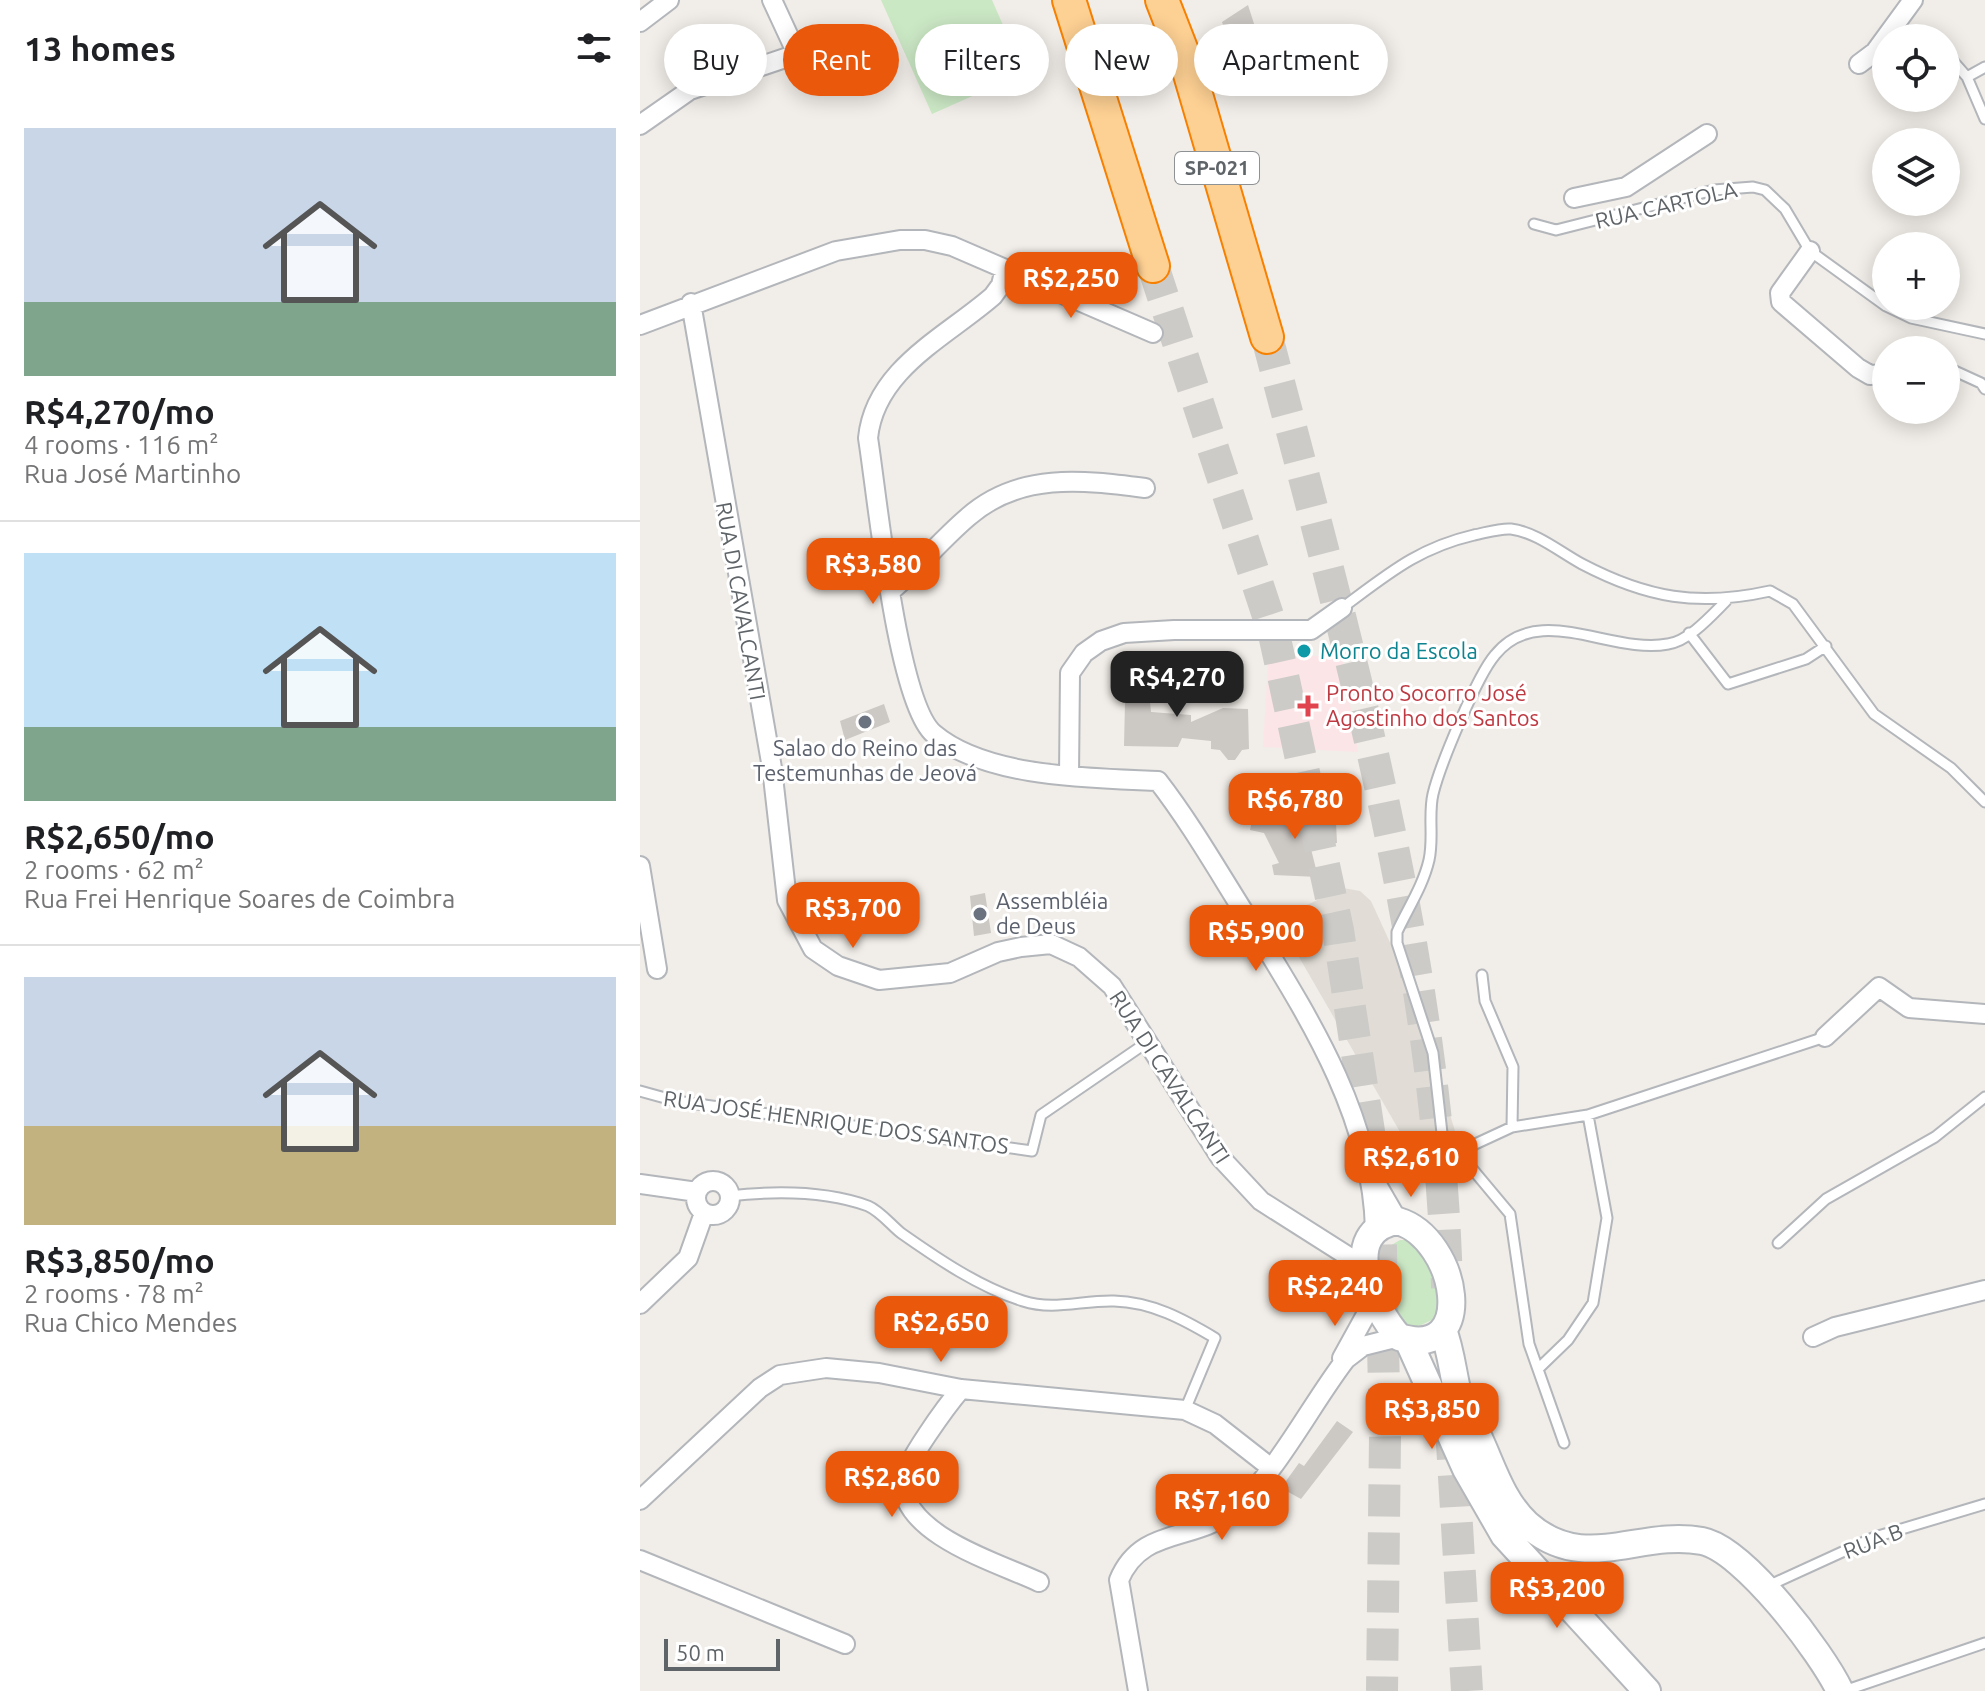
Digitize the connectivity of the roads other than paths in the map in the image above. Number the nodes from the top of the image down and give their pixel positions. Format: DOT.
graph roads {
  1 [pos="669,0"];
  2 [pos="772,0"];
  3 [pos="1069,0"];
  4 [pos="1162,0"];
  5 [pos="1913,0"];
  6 [pos="640,22"];
  7 [pos="783,24"];
  8 [pos="783,59"];
  9 [pos="1859,64"];
  10 [pos="1985,67"];
  11 [pos="1960,69"];
  12 [pos="1967,77"];
  13 [pos="1985,119"];
  14 [pos="640,125"];
  15 [pos="1707,134"];
  16 [pos="1574,198"];
  17 [pos="1534,224"];
  18 [pos="1810,251"];
  19 [pos="1153,266"];
  20 [pos="1005,269"];
  21 [pos="691,303"];
  22 [pos="640,325"];
  23 [pos="1153,333"];
  24 [pos="1985,334"];
  25 [pos="1267,337"];
  26 [pos="1960,373"];
  27 [pos="1872,375"];
  28 [pos="1985,389"];
  29 [pos="1145,488"];
  30 [pos="892,590"];
  31 [pos="1726,601"];
  32 [pos="1342,608"];
  33 [pos="1689,633"];
  34 [pos="1826,646"];
  35 [pos="1069,776"];
  36 [pos="1985,802"];
  37 [pos="640,866"];
  38 [pos="657,969"];
  39 [pos="1482,975"];
  40 [pos="1985,1014"];
  41 [pos="1825,1037"];
  42 [pos="1146,1043"];
  43 [pos="640,1091"];
  44 [pos="1985,1097"];
  45 [pos="1588,1115"];
  46 [pos="1512,1127"];
  47 [pos="1444,1151"];
  48 [pos="1367,1164"];
  49 [pos="640,1184"];
  50 [pos="697,1192"];
  51 [pos="729,1196"];
  52 [pos="704,1213"];
  53 [pos="1387,1225"];
  54 [pos="1778,1243"];
  55 [pos="1365,1267"];
  56 [pos="1985,1290"];
  57 [pos="1374,1300"];
  58 [pos="640,1304"];
  59 [pos="1443,1330"];
  60 [pos="1813,1337"];
  61 [pos="1404,1339"];
  62 [pos="1538,1369"];
  63 [pos="1334,1375"];
  64 [pos="961,1389"];
  65 [pos="1185,1410"];
  66 [pos="1564,1443"];
  67 [pos="1270,1467"];
  68 [pos="640,1500"];
  69 [pos="1985,1504"];
  70 [pos="640,1560"];
  71 [pos="1039,1582"];
  72 [pos="1765,1588"];
  73 [pos="1985,1643"];
  74 [pos="845,1644"];
  75 [pos="1138,1691"];
  76 [pos="1647,1691"];
  77 [pos="1842,1691"];
  1 -- 6 [label="street"];
  2 -- 7 [label="street"];
  3 -- 19 [label="highway"];
  4 -- 25 [label="highway, SP-021"];
  5 -- 9 [label="street"];
  8 -- 14 [label="street"];
  10 -- 12 [label="lane"];
  11 -- 12 [label="lane"];
  12 -- 13 [label="lane"];
  15 -- 16 [label="street"];
  17 -- 18 [label="lane, RUA CARTOLA"];
  18 -- 24 [label="lane, RUA CARTOLA"];
  18 -- 27 [label="street"];
  20 -- 21 [label="street"];
  20 -- 23 [label="street"];
  20 -- 30 [label="street"];
  21 -- 22 [label="street"];
  21 -- 42 [label="street, RUA DI CAVALCANTI"];
  26 -- 28 [label="lane"];
  29 -- 30 [label="street"];
  30 -- 35 [label="street"];
  31 -- 32 [label="lane"];
  31 -- 33 [label="lane"];
  31 -- 34 [label="lane"];
  32 -- 35 [label="street"];
  33 -- 34 [label="lane"];
  33 -- 47 [label="lane"];
  34 -- 36 [label="lane"];
  35 -- 48 [label="street"];
  37 -- 38 [label="street"];
  39 -- 46 [label="lane"];
  40 -- 41 [label="street"];
  41 -- 45 [label="lane"];
  42 -- 43 [label="lane, RUA JOSÉ HENRIQUE DOS SANTOS"];
  42 -- 55 [label="street, RUA DI CAVALCANTI"];
  44 -- 54 [label="lane"];
  45 -- 46 [label="lane"];
  45 -- 62 [label="lane"];
  46 -- 47 [label="lane"];
  47 -- 48 [label="street"];
  47 -- 62 [label="lane"];
  48 -- 53 [label="street"];
  49 -- 50 [label="street"];
  50 -- 51 [label="street"];
  50 -- 52 [label="street"];
  51 -- 52 [label="street"];
  51 -- 65 [label="lane"];
  52 -- 58 [label="street"];
  53 -- 55 [label="street"];
  53 -- 59 [label="street"];
  55 -- 57 [label="street"];
  56 -- 60 [label="street"];
  57 -- 61 [label="street"];
  57 -- 63 [label="street"];
  59 -- 61 [label="street"];
  59 -- 72 [label="street"];
  61 -- 63 [label="street"];
  61 -- 76 [label="street"];
  62 -- 66 [label="lane"];
  63 -- 67 [label="street"];
  64 -- 65 [label="street"];
  64 -- 68 [label="street"];
  64 -- 71 [label="street"];
  65 -- 67 [label="street"];
  67 -- 75 [label="street"];
  69 -- 72 [label="lane, RUA B"];
  70 -- 74 [label="street"];
  72 -- 77 [label="street"];
  73 -- 77 [label="lane"];
}
